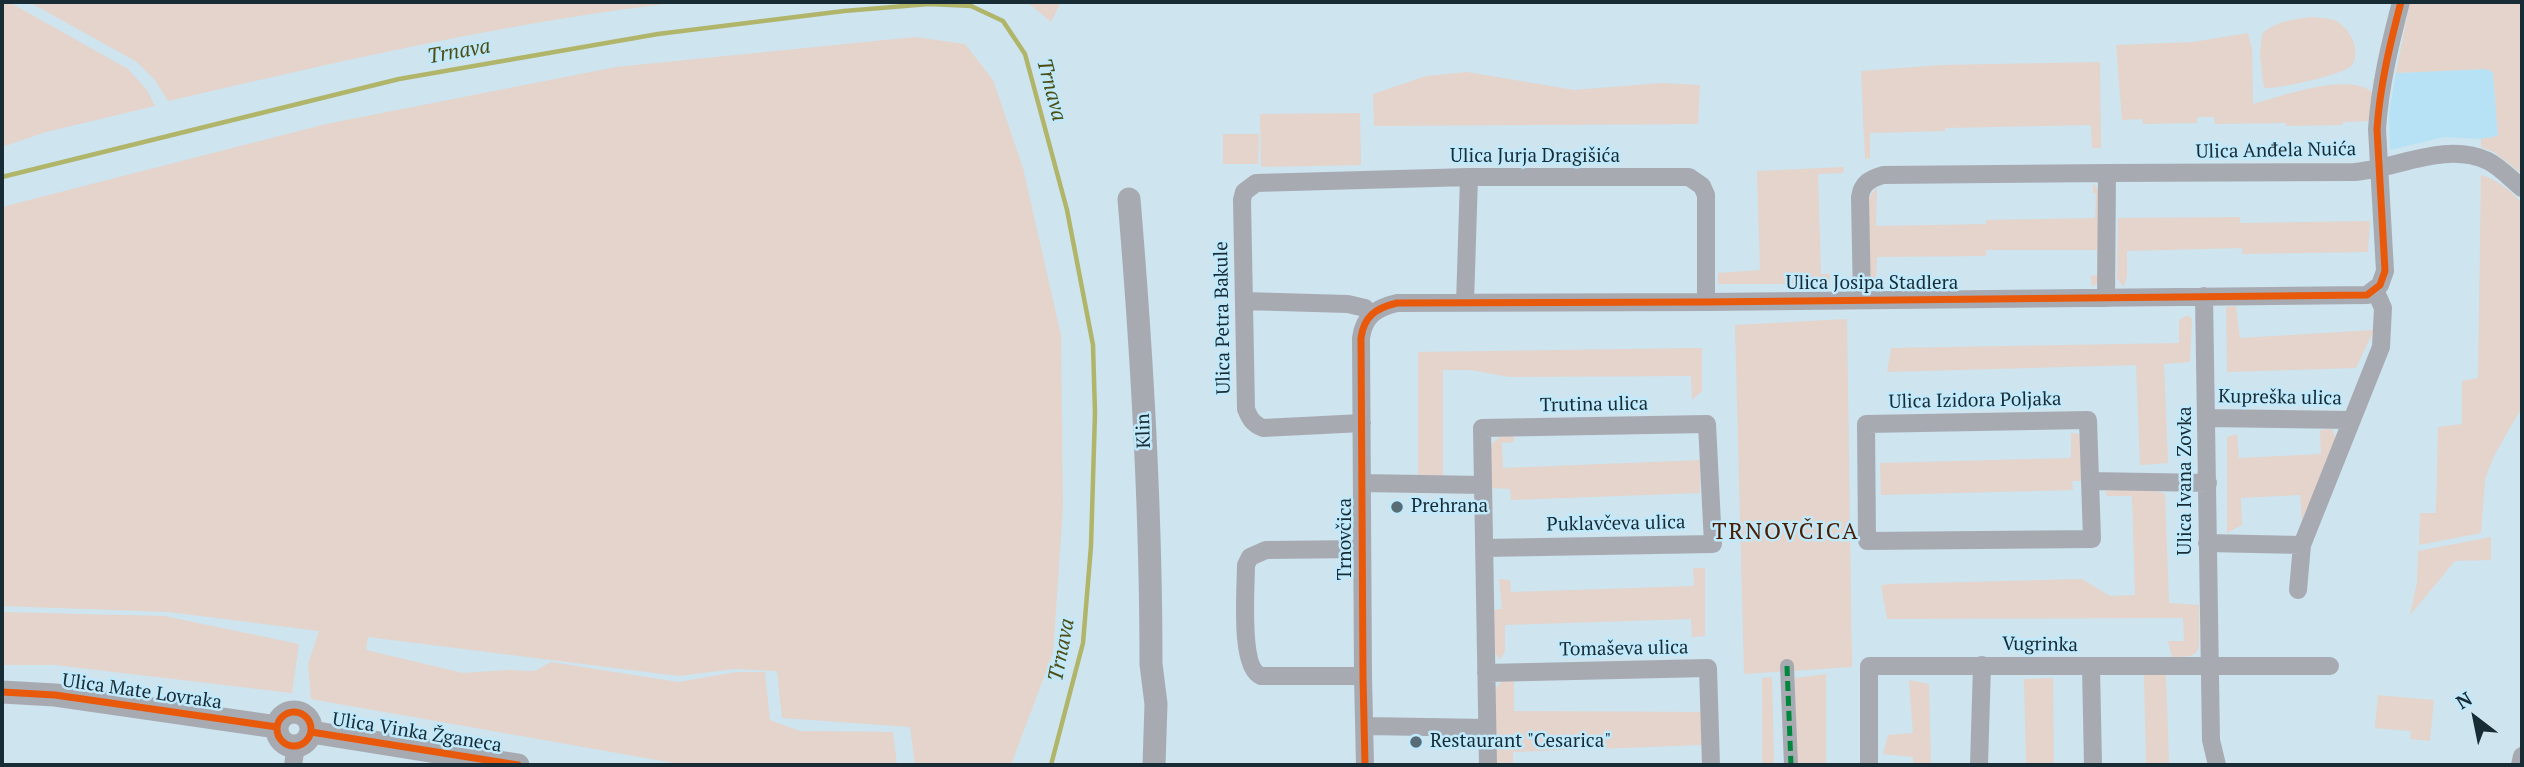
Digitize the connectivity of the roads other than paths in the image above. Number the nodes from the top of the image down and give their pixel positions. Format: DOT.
graph roads {
  1 [pos="2401,2"];
  2 [pos="2381,169"];
  3 [pos="2106,173"];
  4 [pos="1469,177"];
  5 [pos="1249,187"];
  6 [pos="2522,188"];
  7 [pos="1129,199"];
  8 [pos="2375,290"];
  9 [pos="2204,296"];
  10 [pos="2106,298"];
  11 [pos="1861,300"];
  12 [pos="1244,301"];
  13 [pos="1706,302"];
  14 [pos="1465,303"];
  15 [pos="1370,314"];
  16 [pos="2208,418"];
  17 [pos="2351,420"];
  18 [pos="1362,423"];
  19 [pos="1707,425"];
  20 [pos="2090,481"];
  21 [pos="1362,483"];
  22 [pos="2208,483"];
  23 [pos="1483,485"];
  24 [pos="2207,543"];
  25 [pos="2302,545"];
  26 [pos="1484,548"];
  27 [pos="1362,549"];
  28 [pos="2298,590"];
  29 [pos="1151,664"];
  30 [pos="1982,665"];
  31 [pos="1787,666"];
  32 [pos="2210,666"];
  33 [pos="2330,666"];
  34 [pos="2091,667"];
  35 [pos="1486,673"];
  36 [pos="1363,676"];
  37 [pos="2,692"];
  38 [pos="1365,726"];
  39 [pos="277,727"];
  40 [pos="1487,728"];
  41 [pos="300,748"];
  42 [pos="2522,756"];
  43 [pos="518,765"];
  44 [pos="1142,765"];
  45 [pos="1154,765"];
  46 [pos="1366,765"];
  47 [pos="1488,765"];
  48 [pos="1711,765"];
  49 [pos="1791,765"];
  50 [pos="1869,765"];
  51 [pos="1979,765"];
  52 [pos="2093,765"];
  53 [pos="2217,765"];
  54 [pos="2520,765"];
  1 -- 2 [label="street"];
  2 -- 3 [label="street, Ulica Anđela Nuića"];
  2 -- 6 [label="street"];
  2 -- 8 [label="street, Ulica Anđela Nuića"];
  3 -- 10 [label="street"];
  3 -- 11 [label="street, Ulica Anđela Nuića"];
  4 -- 5 [label="street, Ulica Jurja Dragišića"];
  4 -- 13 [label="street, Ulica Jurja Dragišića"];
  4 -- 14 [label="street"];
  5 -- 12 [label="street, Ulica Petra Bakule"];
  7 -- 29 [label="street, Klin"];
  8 -- 9 [label="street, Ulica Josipa Stadlera"];
  8 -- 17 [label="street, Ulica Anđela Nuića"];
  9 -- 10 [label="street, Ulica Josipa Stadlera"];
  9 -- 16 [label="street, Ulica Ivana Zovka"];
  10 -- 11 [label="street, Ulica Josipa Stadlera"];
  11 -- 13 [label="street, Ulica Josipa Stadlera"];
  12 -- 15 [label="street"];
  12 -- 18 [label="street, Ulica Petra Bakule"];
  13 -- 14 [label="street, Ulica Josipa Stadlera"];
  14 -- 15 [label="street, Ulica Josipa Stadlera"];
  15 -- 18 [label="street, Trnovčica"];
  16 -- 17 [label="street, Kupreška ulica"];
  16 -- 22 [label="street, Ulica Ivana Zovka"];
  17 -- 25 [label="street, Ulica Anđela Nuića"];
  18 -- 21 [label="street, Trnovčica"];
  19 -- 23 [label="street, Trutina ulica"];
  19 -- 26 [label="street, Puklavčeva ulica"];
  20 -- 20 [label="street, Ulica Izidora Poljaka"];
  20 -- 22 [label="street"];
  21 -- 23 [label="street"];
  21 -- 27 [label="street, Trnovčica"];
  22 -- 24 [label="street, Ulica Ivana Zovka"];
  23 -- 26 [label="street"];
  24 -- 25 [label="street"];
  24 -- 32 [label="street, Ulica Ivana Zovka"];
  25 -- 28 [label="street, Ulica Anđela Nuića"];
  26 -- 35 [label="street"];
  27 -- 36 [label="street, Trnovčica"];
  27 -- 36 [label="street"];
  29 -- 44 [label="street, Klin"];
  29 -- 45 [label="street, Klin"];
  30 -- 34 [label="street, Vugrinka"];
  30 -- 50 [label="street, Vugrinka"];
  30 -- 51 [label="street"];
  31 -- 49 [label="street"];
  32 -- 33 [label="street"];
  32 -- 34 [label="street, Vugrinka"];
  32 -- 53 [label="street, Ulica Ivana Zovka"];
  34 -- 52 [label="street"];
  35 -- 40 [label="street"];
  35 -- 48 [label="street, Tomaševa ulica"];
  36 -- 38 [label="street, Trnovčica"];
  37 -- 39 [label="street, Ulica Mate Lovraka"];
  38 -- 40 [label="street"];
  38 -- 46 [label="street, Trnovčica"];
  39 -- 41 [label="street, Ulica Vinka Žganeca"];
  40 -- 47 [label="street"];
  41 -- 43 [label="street, Ulica Vinka Žganeca"];
  42 -- 54 [label="street"];
}
